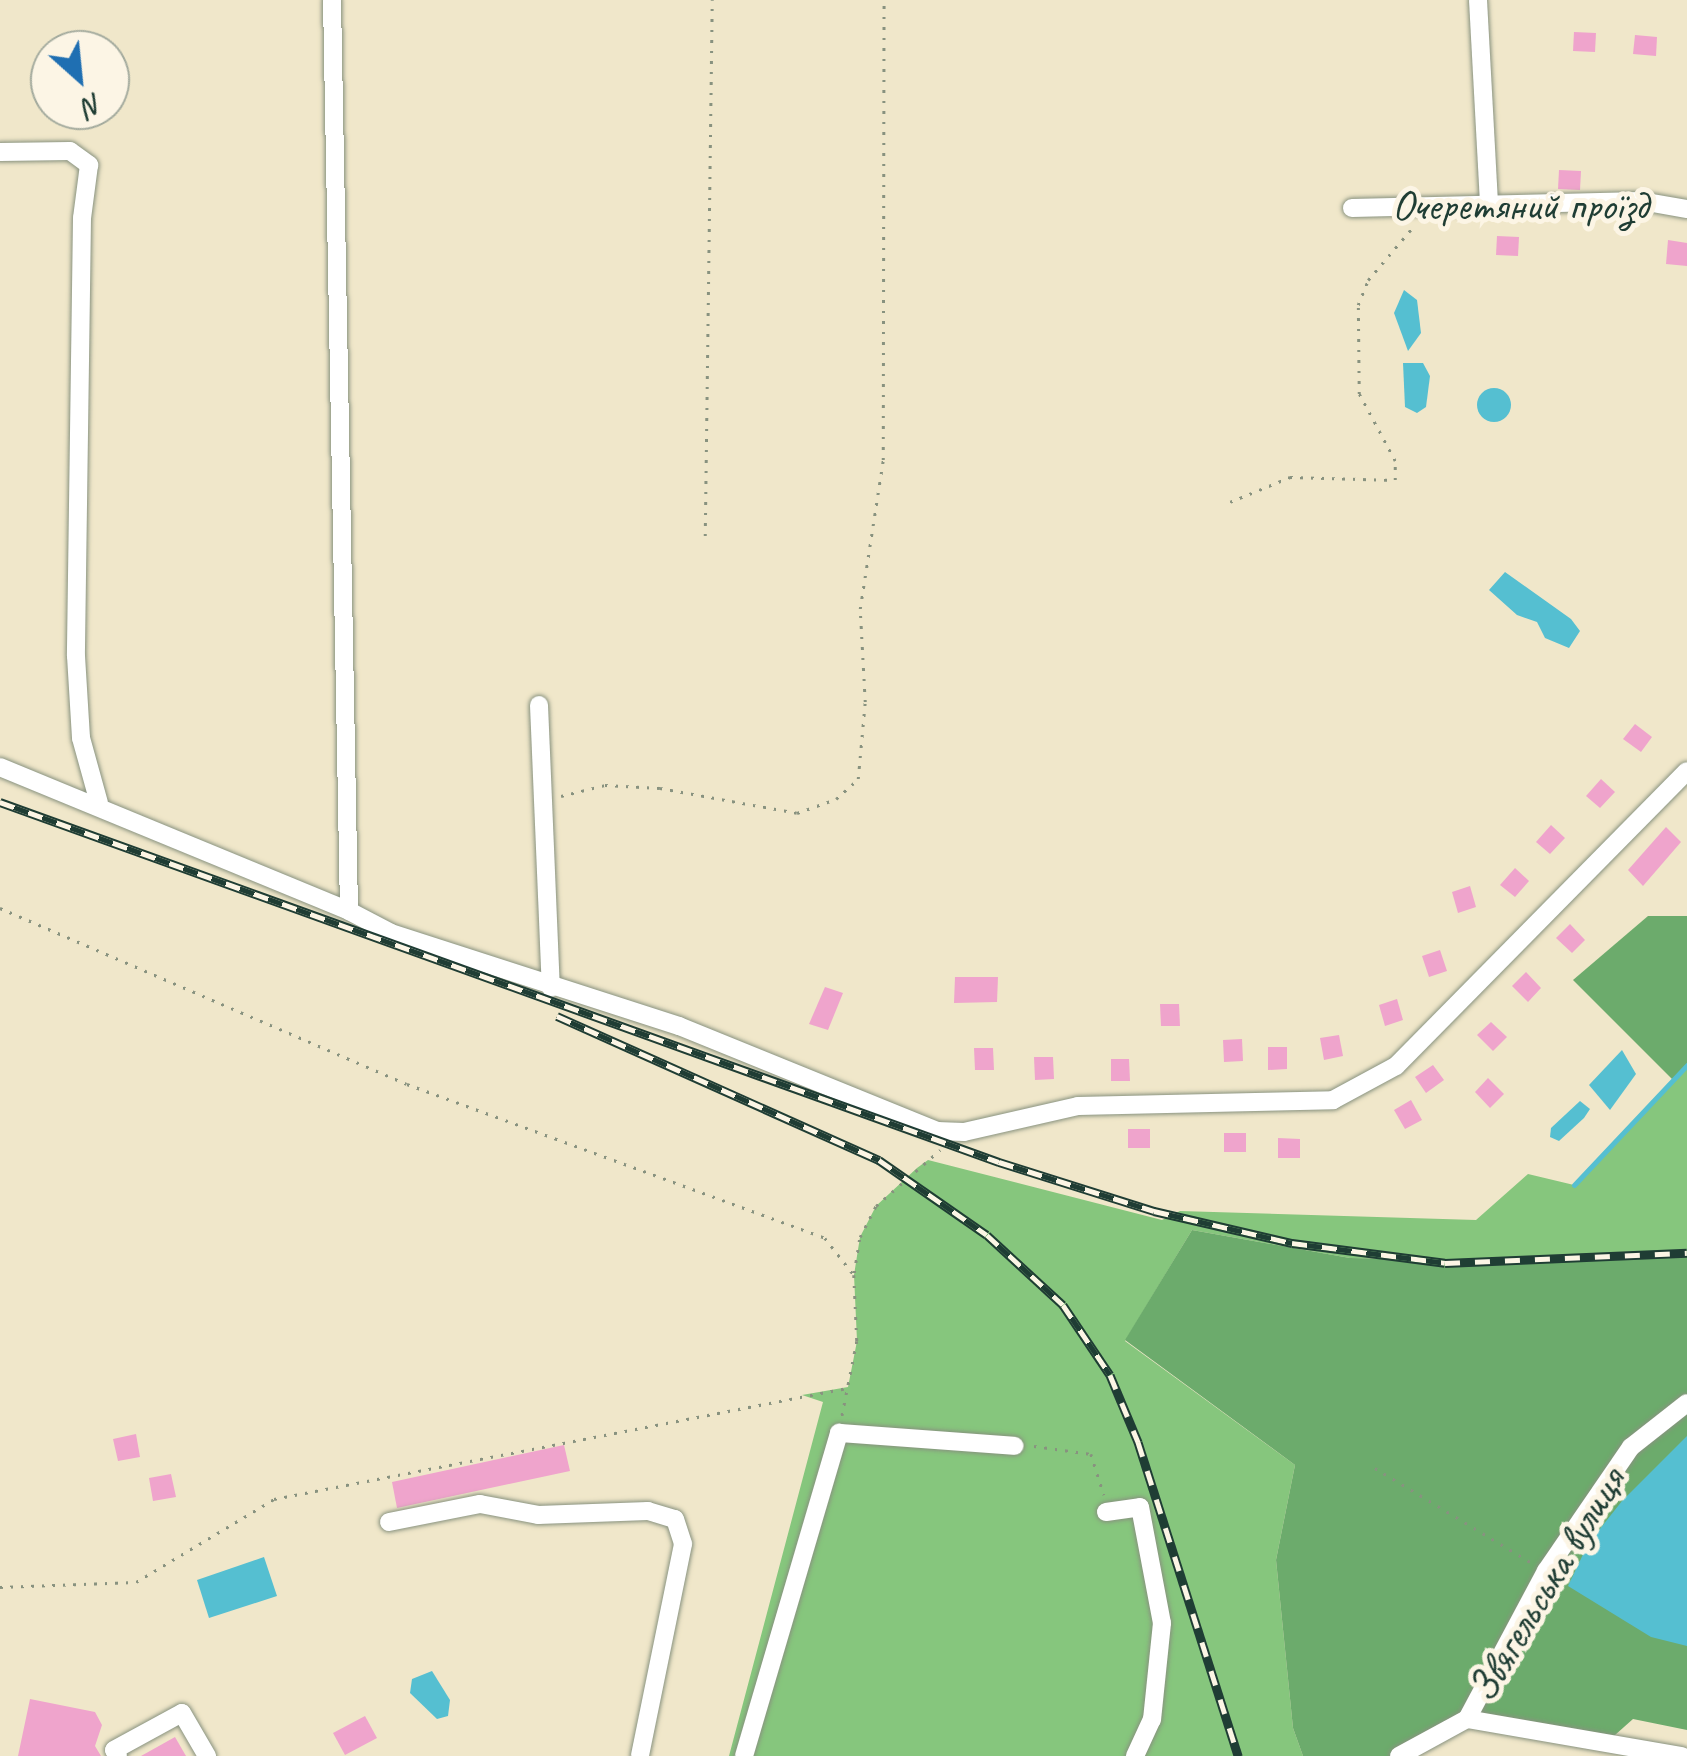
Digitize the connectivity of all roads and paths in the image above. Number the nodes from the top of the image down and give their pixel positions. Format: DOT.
graph roads {
  1 [pos="332,0"];
  2 [pos="712,0"];
  3 [pos="884,0"];
  4 [pos="1478,0"];
  5 [pos="0,152"];
  6 [pos="1489,202"];
  7 [pos="1422,206"];
  8 [pos="1352,208"];
  9 [pos="1687,209"];
  10 [pos="1230,502"];
  11 [pos="705,536"];
  12 [pos="539,705"];
  13 [pos="0,767"];
  14 [pos="1687,771"];
  15 [pos="98,803"];
  16 [pos="542,821"];
  17 [pos="0,908"];
  18 [pos="349,911"];
  19 [pos="551,988"];
  20 [pos="964,1132"];
  21 [pos="854,1275"];
  22 [pos="848,1388"];
  23 [pos="1687,1403"];
  24 [pos="839,1433"];
  25 [pos="1015,1446"];
  26 [pos="1375,1468"];
  27 [pos="1106,1512"];
  28 [pos="389,1522"];
  29 [pos="1546,1571"];
  30 [pos="0,1586"];
  31 [pos="1467,1719"];
  32 [pos="118,1756"];
  33 [pos="207,1756"];
  34 [pos="640,1756"];
  35 [pos="744,1756"];
  36 [pos="1135,1756"];
  37 [pos="1399,1756"];
  38 [pos="1682,1756"];
  1 -- 18 [label="street"];
  2 -- 11 [label="path"];
  3 -- 16 [label="path"];
  4 -- 6 [label="street"];
  5 -- 15 [label="street"];
  6 -- 7 [label="street, Очеретяний проїзд"];
  6 -- 9 [label="street, Очеретяний проїзд"];
  7 -- 8 [label="street, Очеретяний проїзд"];
  7 -- 10 [label="path"];
  12 -- 16 [label="street"];
  13 -- 15 [label="street"];
  14 -- 20 [label="street"];
  15 -- 18 [label="street"];
  16 -- 19 [label="street"];
  17 -- 21 [label="path"];
  18 -- 19 [label="street"];
  19 -- 20 [label="street"];
  20 -- 21 [label="path"];
  21 -- 22 [label="path"];
  22 -- 24 [label="path"];
  22 -- 30 [label="path"];
  23 -- 29 [label="street, Звягельська вулиця"];
  24 -- 25 [label="street"];
  24 -- 35 [label="street"];
  25 -- 27 [label="path"];
  26 -- 29 [label="path"];
  27 -- 36 [label="street"];
  28 -- 34 [label="street"];
  29 -- 31 [label="street, Звягельська вулиця"];
  31 -- 37 [label="street, Звягельська вулиця"];
  31 -- 38 [label="street"];
  32 -- 33 [label="street"];
}
